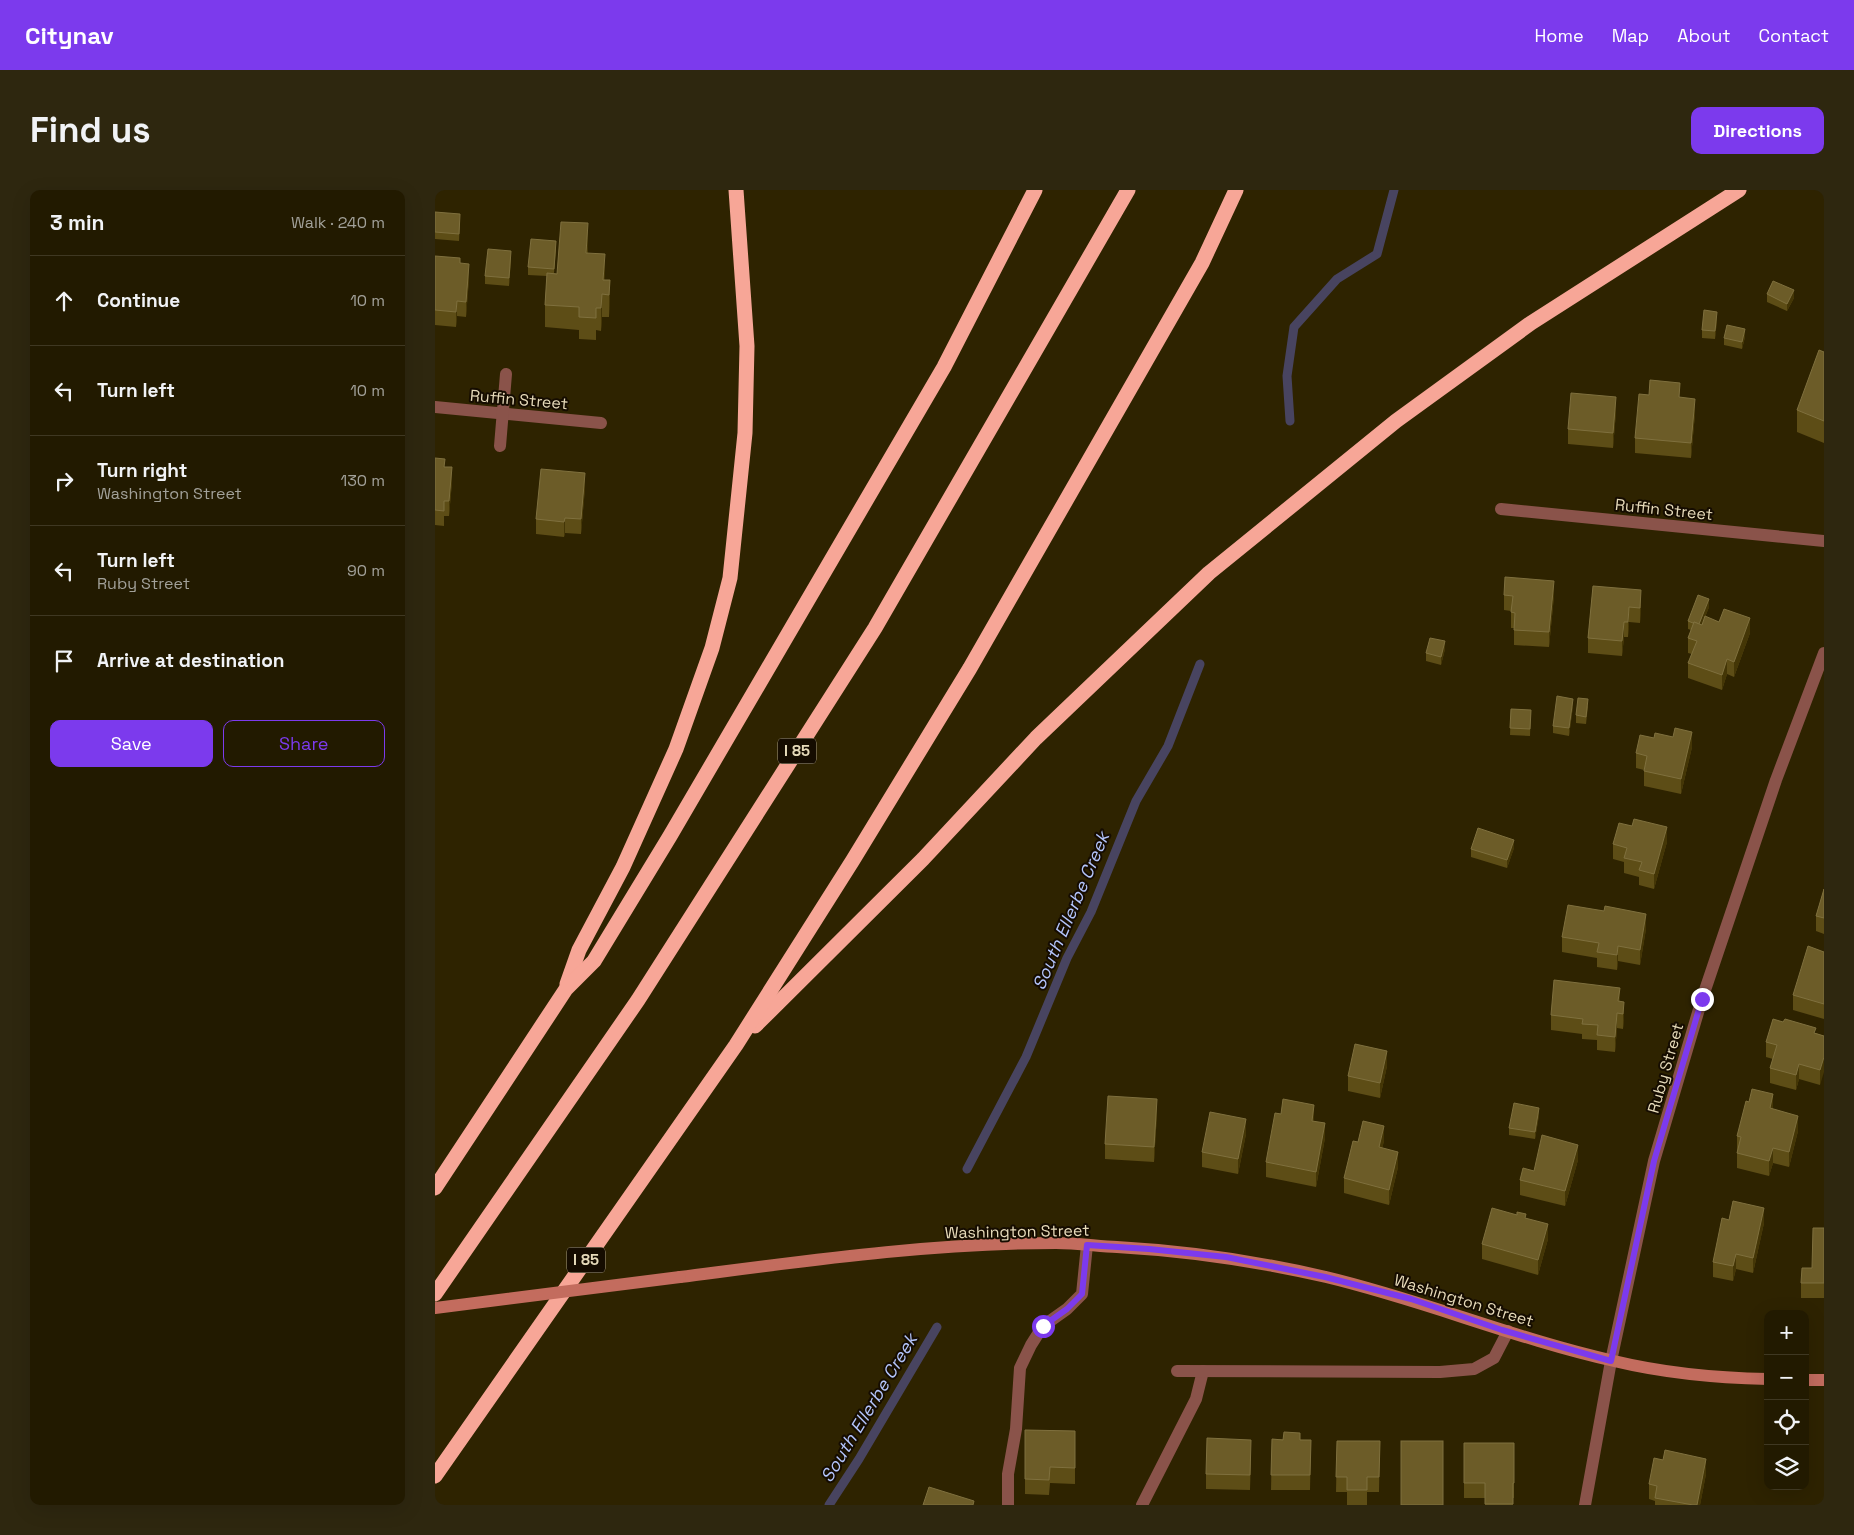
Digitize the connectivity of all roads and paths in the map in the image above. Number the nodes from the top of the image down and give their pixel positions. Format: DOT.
graph roads {
  1 [pos="736,190"];
  2 [pos="1035,190"];
  3 [pos="1128,190"];
  4 [pos="1236,190"];
  5 [pos="1739,190"];
  6 [pos="506,374"];
  7 [pos="435,407"];
  8 [pos="503,414"];
  9 [pos="601,423"];
  10 [pos="500,446"];
  11 [pos="1501,509"];
  12 [pos="1824,541"];
  13 [pos="1824,653"];
  14 [pos="565,988"];
  15 [pos="736,1045"];
  16 [pos="435,1188"];
  17 [pos="1087,1245"];
  18 [pos="435,1294"];
  19 [pos="435,1308"];
  20 [pos="1507,1331"];
  21 [pos="1611,1361"];
  22 [pos="1177,1371"];
  23 [pos="1203,1371"];
  24 [pos="1764,1379"];
  25 [pos="1809,1380"];
  26 [pos="1824,1380"];
  27 [pos="435,1476"];
  28 [pos="1008,1505"];
  29 [pos="1142,1505"];
  30 [pos="1585,1505"];
  1 -- 14 [label="highway"];
  2 -- 14 [label="highway"];
  3 -- 18 [label="highway, I 85"];
  4 -- 15 [label="highway, I 85"];
  5 -- 15 [label="highway"];
  6 -- 8 [label="street"];
  7 -- 8 [label="street, Ruffin Street"];
  8 -- 9 [label="street, Ruffin Street"];
  8 -- 10 [label="street"];
  11 -- 12 [label="street, Ruffin Street"];
  13 -- 21 [label="street, Ruby Street"];
  14 -- 16 [label="highway"];
  15 -- 27 [label="highway, I 85"];
  17 -- 19 [label="street, Washington Street, bridge"];
  17 -- 20 [label="street, Washington Street"];
  17 -- 28 [label="street"];
  20 -- 21 [label="street, Washington Street"];
  20 -- 23 [label="street"];
  21 -- 24 [label="street, Washington Street"];
  21 -- 30 [label="street, Ruby Street"];
  22 -- 23 [label="street"];
  23 -- 29 [label="street"];
  25 -- 26 [label="street"];
}
